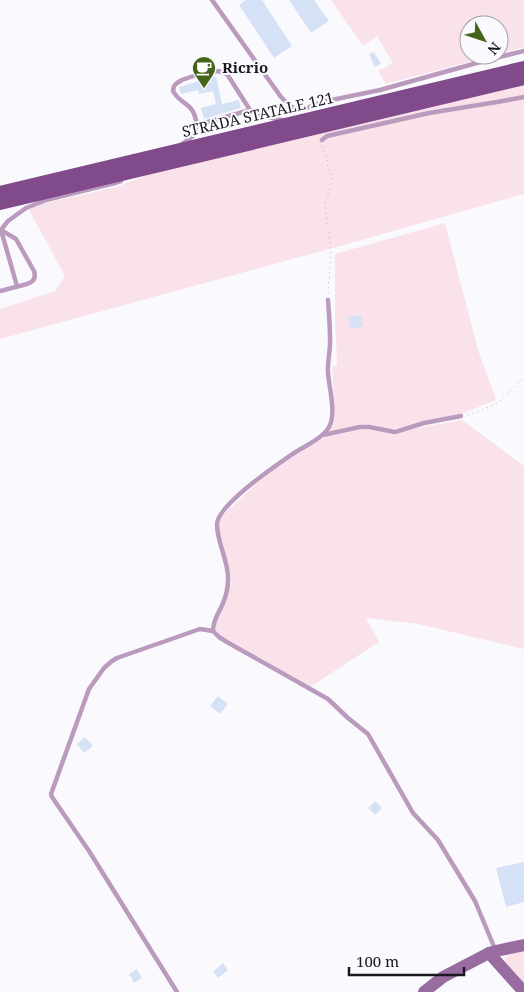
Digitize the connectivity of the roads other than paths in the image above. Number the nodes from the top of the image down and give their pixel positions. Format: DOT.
graph roads {
  1 [pos="212,0"];
  2 [pos="524,51"];
  3 [pos="524,68"];
  4 [pos="524,78"];
  5 [pos="524,97"];
  6 [pos="392,99"];
  7 [pos="250,110"];
  8 [pos="197,125"];
  9 [pos="322,140"];
  10 [pos="156,166"];
  11 [pos="71,176"];
  12 [pos="0,193"];
  13 [pos="0,203"];
  14 [pos="0,230"];
  15 [pos="17,286"];
  16 [pos="0,292"];
  17 [pos="328,300"];
  18 [pos="462,416"];
  19 [pos="323,435"];
  20 [pos="213,631"];
  21 [pos="524,945"];
  22 [pos="493,952"];
  23 [pos="176,992"];
  24 [pos="424,992"];
  25 [pos="524,992"];
  1 -- 2 [label="lane"];
  3 -- 6 [label="main road, STRADA STATALE 121"];
  4 -- 10 [label="main road, STRADA STATALE 121"];
  5 -- 9 [label="lane"];
  6 -- 7 [label="lane"];
  6 -- 11 [label="main road, STRADA STATALE 121"];
  7 -- 8 [label="lane"];
  7 -- 8 [label="lane"];
  8 -- 11 [label="lane"];
  10 -- 13 [label="main road, STRADA STATALE 121"];
  10 -- 14 [label="lane"];
  11 -- 12 [label="main road, STRADA STATALE 121"];
  14 -- 15 [label="lane"];
  14 -- 15 [label="lane"];
  15 -- 16 [label="lane"];
  17 -- 19 [label="lane"];
  18 -- 19 [label="lane"];
  19 -- 20 [label="lane"];
  20 -- 22 [label="lane"];
  20 -- 23 [label="lane"];
  21 -- 22 [label="street"];
  22 -- 24 [label="street"];
  22 -- 25 [label="street"];
}
